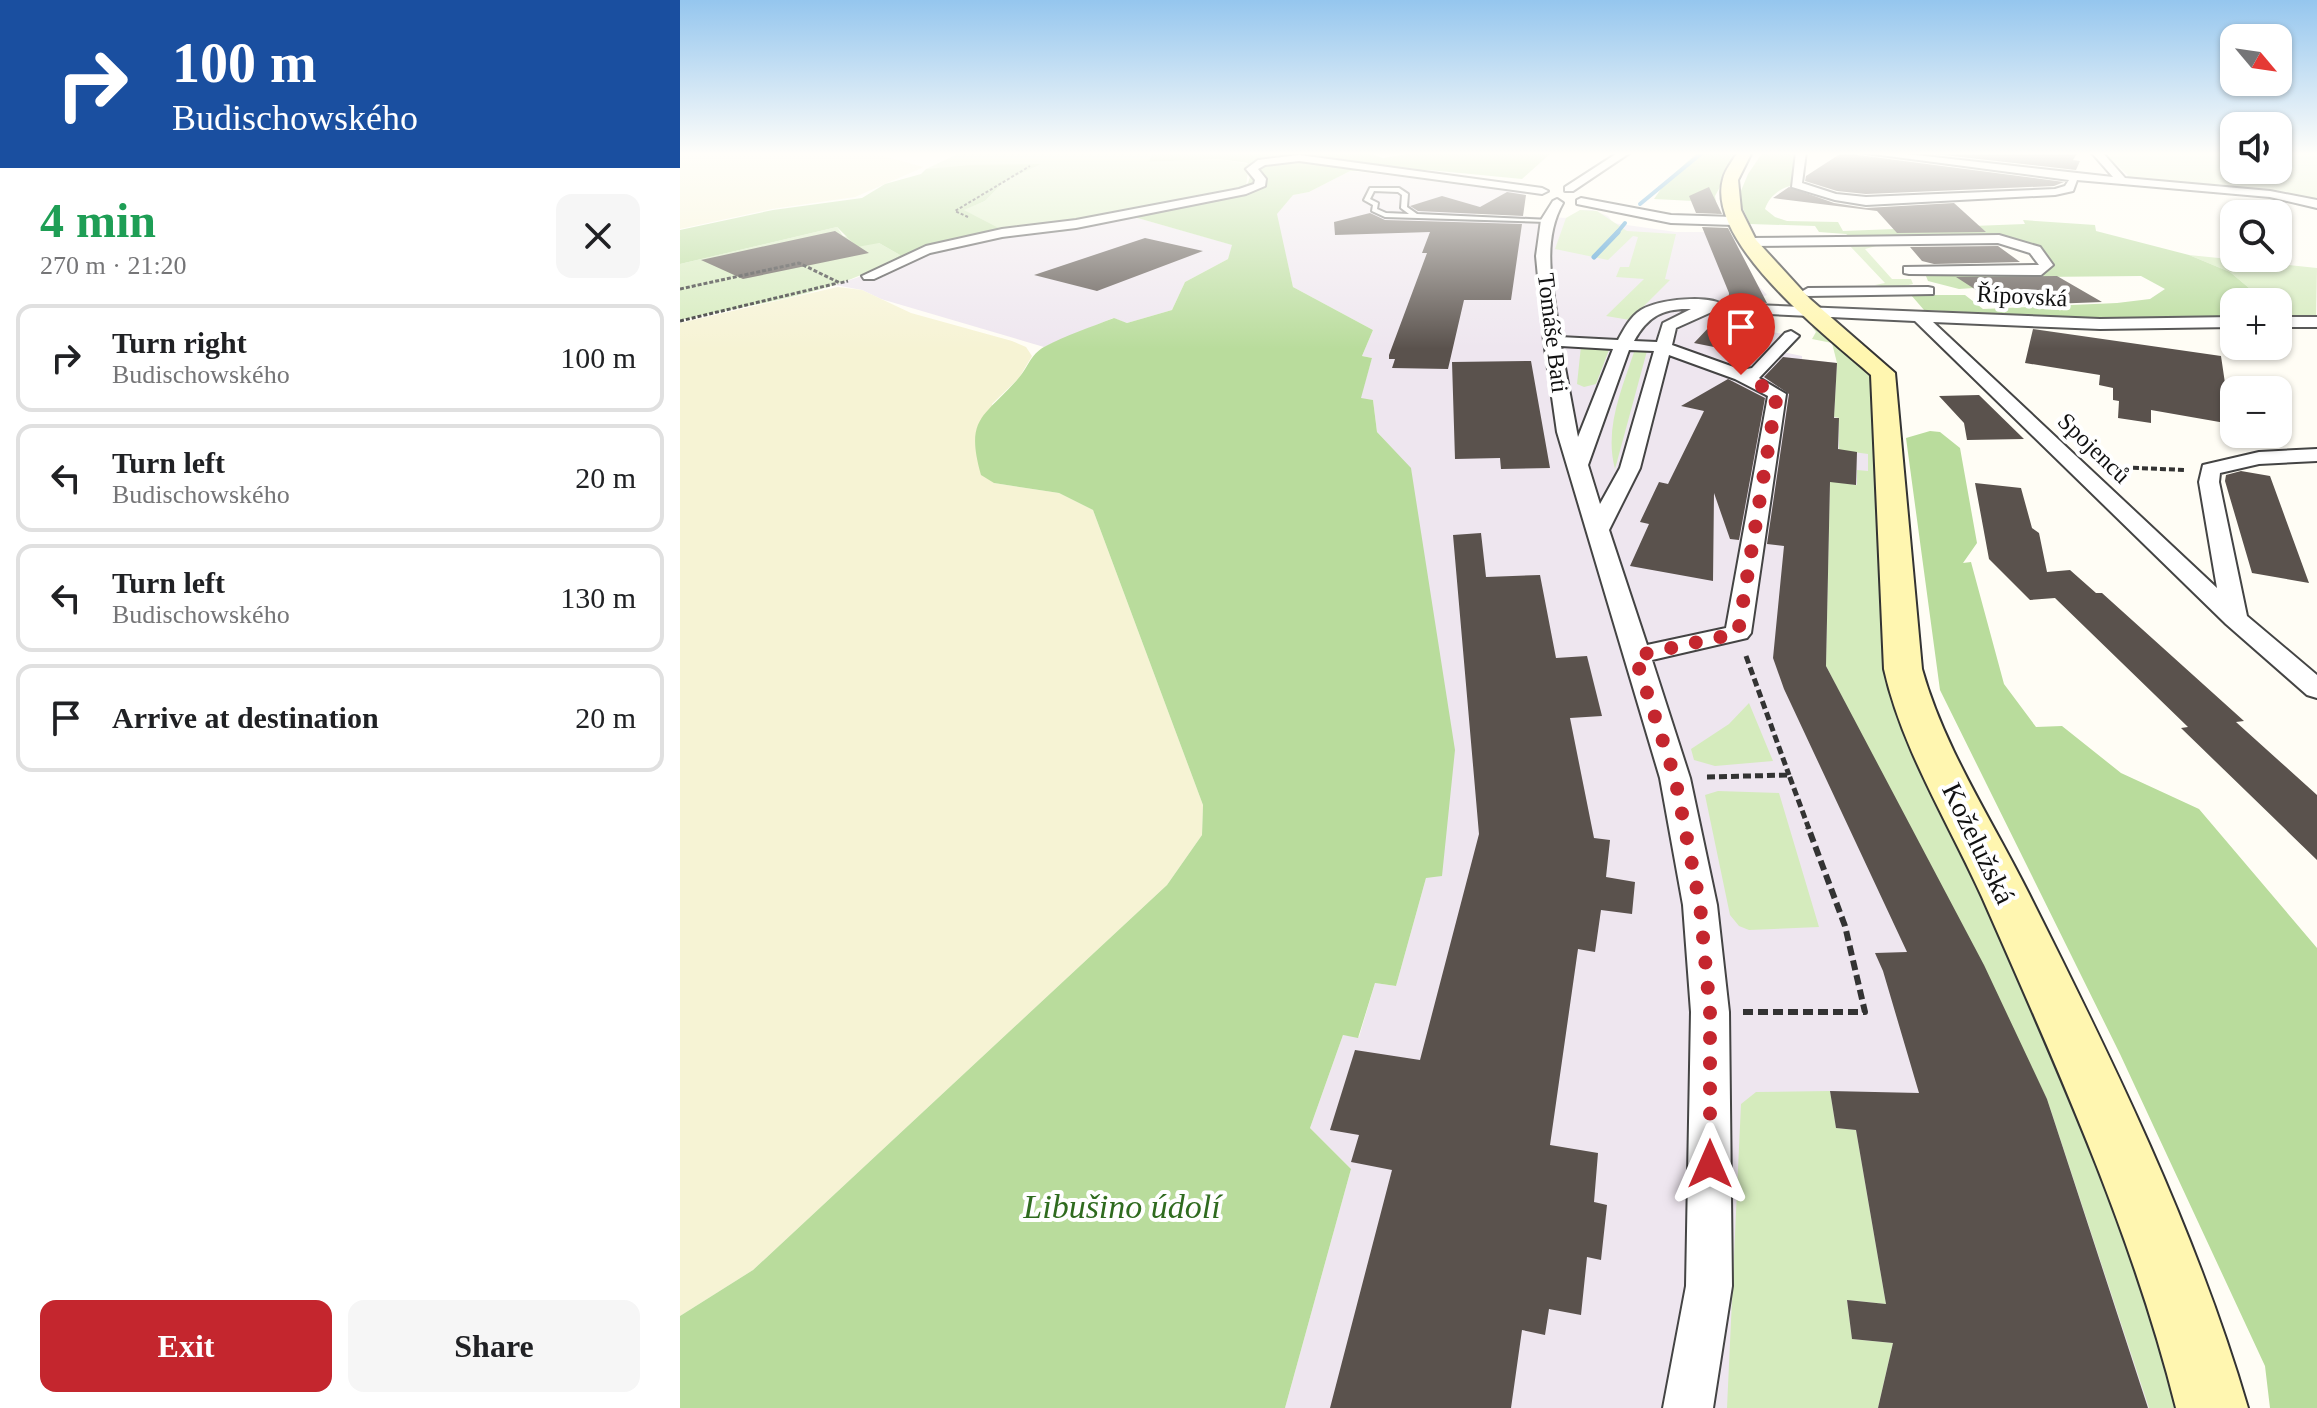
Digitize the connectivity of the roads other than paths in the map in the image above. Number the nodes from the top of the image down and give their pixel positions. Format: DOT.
graph roads {
  1 [pos="1113,218"];
  2 [pos="1486,218"];
  3 [pos="1664,218"];
  4 [pos="1734,218"];
  5 [pos="1547,220"];
  6 [pos="1734,221"];
  7 [pos="1881,241"];
  8 [pos="1750,242"];
  9 [pos="1909,270"];
  10 [pos="869,276"];
  11 [pos="1753,310"];
  12 [pos="1796,313"];
  13 [pos="1917,315"];
  14 [pos="2220,322"];
  15 [pos="2292,322"];
  16 [pos="2298,322"];
  17 [pos="2317,322"];
  18 [pos="2317,339"];
  19 [pos="1552,341"];
  20 [pos="1624,344"];
  21 [pos="1663,347"];
  22 [pos="1741,375"];
  23 [pos="2317,455"];
  24 [pos="1579,463"];
  25 [pos="1597,531"];
  26 [pos="2235,619"];
  27 [pos="1635,656"];
  28 [pos="2317,689"];
  29 [pos="1688,1408"];
  30 [pos="2212,1408"];
  1 -- 10 [label="street"];
  2 -- 5 [label="lane"];
  3 -- 6 [label="street"];
  4 -- 6 [label="main road"];
  5 -- 19 [label="street, Tomáše Bati"];
  6 -- 8 [label="main road, Koželužská"];
  7 -- 8 [label="street"];
  7 -- 9 [label="street"];
  7 -- 9 [label="street"];
  8 -- 12 [label="main road, Koželužská"];
  9 -- 12 [label="street"];
  11 -- 12 [label="street"];
  12 -- 13 [label="street, Řípovská"];
  12 -- 22 [label="street"];
  12 -- 30 [label="main road, Koželužská"];
  13 -- 14 [label="street, Řípovská"];
  13 -- 26 [label="street, Spojenců"];
  15 -- 16 [label="street"];
  16 -- 17 [label="street"];
  16 -- 18 [label="street"];
  19 -- 20 [label="street"];
  19 -- 24 [label="street, Tomáše Bati"];
  20 -- 21 [label="street"];
  20 -- 21 [label="street, Tomáše Bati"];
  20 -- 24 [label="street, Tomáše Bati"];
  21 -- 22 [label="street"];
  21 -- 25 [label="street"];
  22 -- 27 [label="street"];
  23 -- 26 [label="street"];
  24 -- 25 [label="street, Tomáše Bati"];
  25 -- 27 [label="street, Tomáše Bati"];
  26 -- 28 [label="street, Spojenců"];
  27 -- 29 [label="street, Tomáše Bati"];
}
